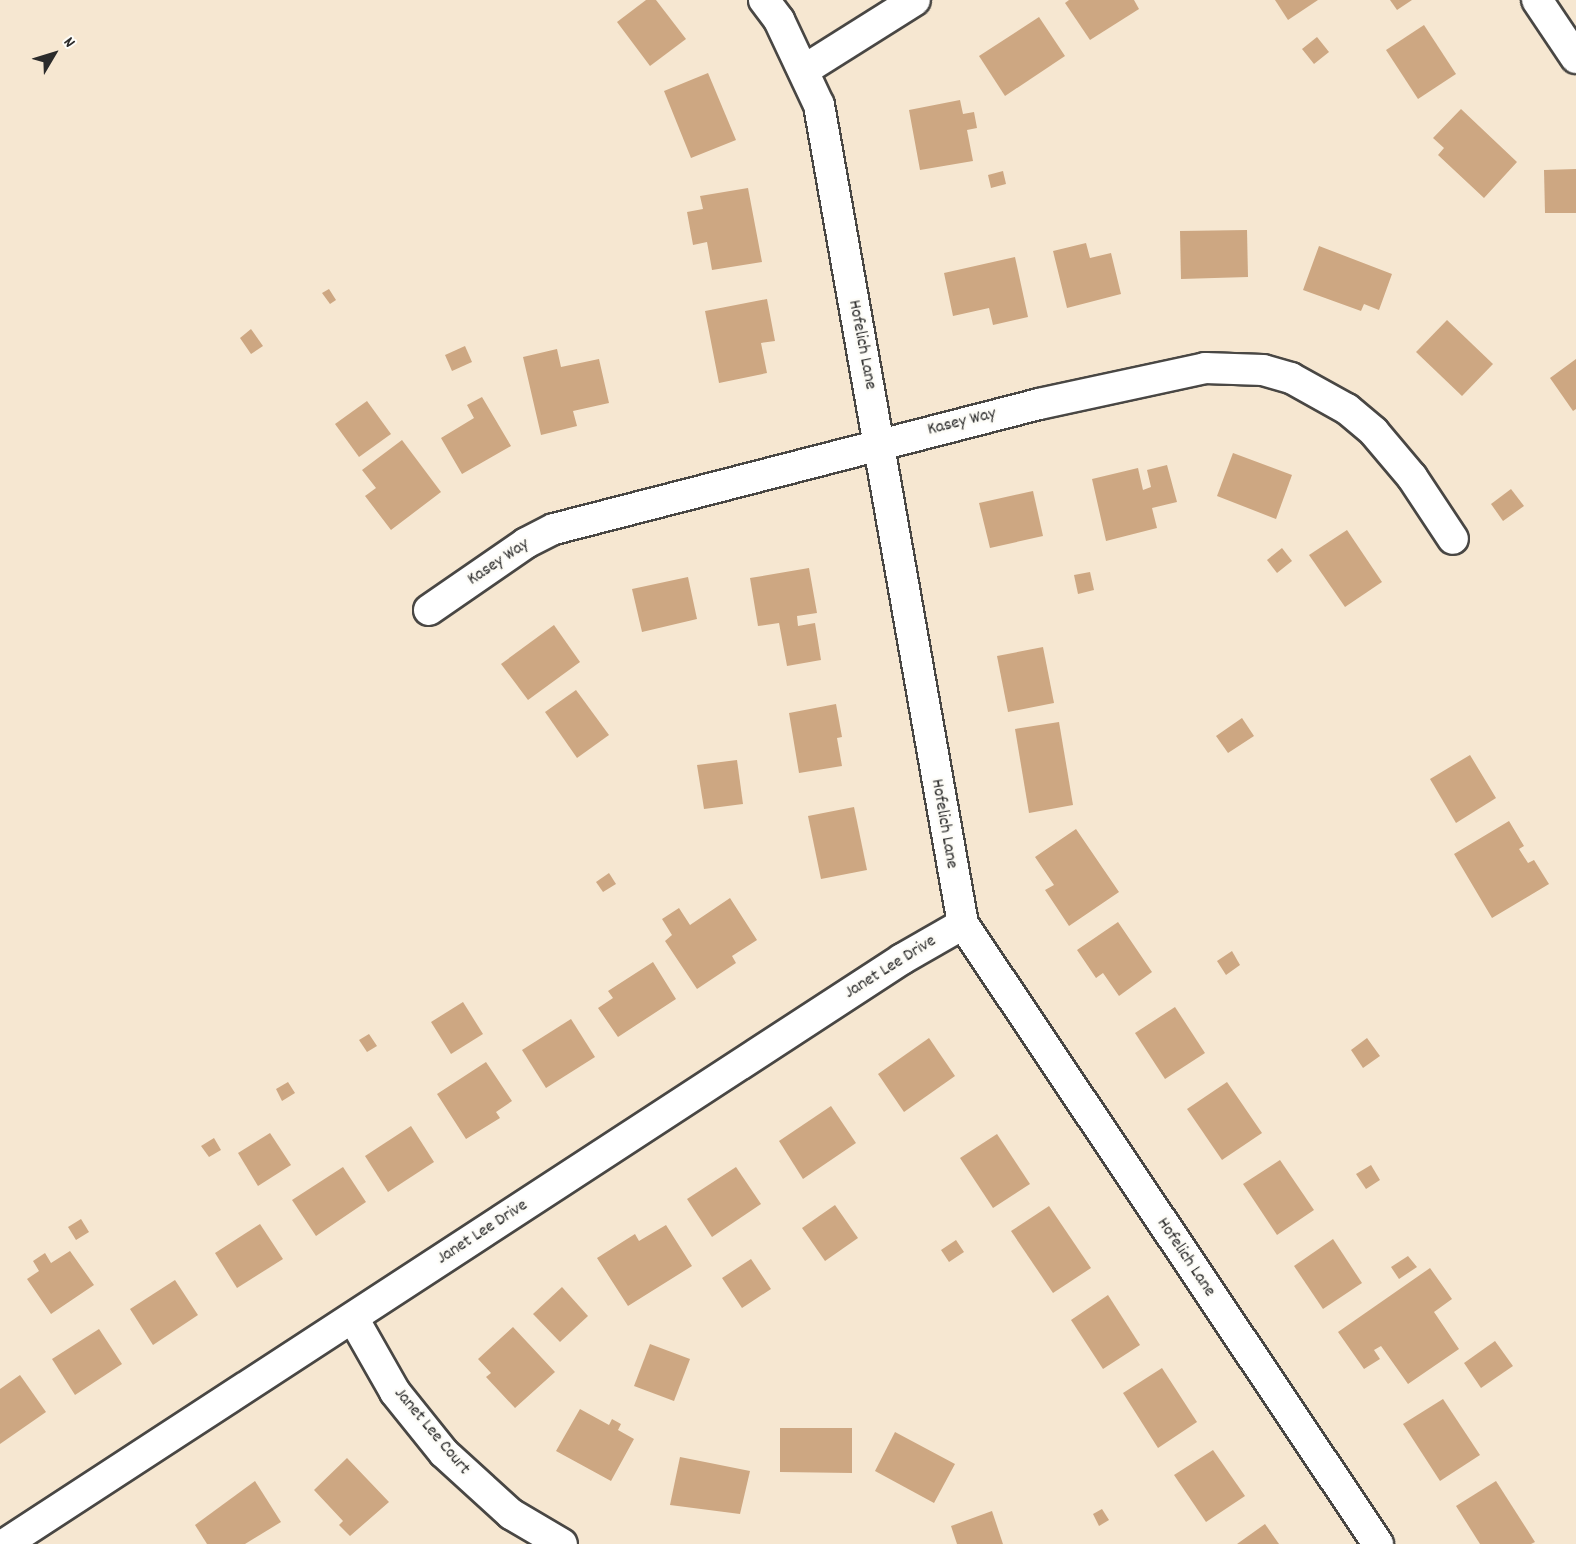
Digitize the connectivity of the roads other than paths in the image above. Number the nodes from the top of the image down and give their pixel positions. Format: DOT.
graph roads {
  1 [pos="764,0"];
  2 [pos="915,0"];
  3 [pos="1537,0"];
  4 [pos="1576,58"];
  5 [pos="804,70"];
  6 [pos="878,444"];
  7 [pos="1453,539"];
  8 [pos="429,610"];
  9 [pos="963,924"];
  10 [pos="353,1318"];
  11 [pos="5,1544"];
  12 [pos="562,1544"];
  13 [pos="1378,1544"];
  1 -- 5 [label="street, Hofelich Lane"];
  2 -- 5 [label="street"];
  3 -- 4 [label="street"];
  5 -- 6 [label="street, Hofelich Lane"];
  6 -- 7 [label="street, Kasey Way"];
  6 -- 8 [label="street, Kasey Way"];
  6 -- 9 [label="street, Hofelich Lane"];
  9 -- 10 [label="street, Janet Lee Drive"];
  9 -- 13 [label="street, Hofelich Lane"];
  10 -- 11 [label="street, Janet Lee Drive"];
  10 -- 12 [label="street, Janet Lee Court"];
}
